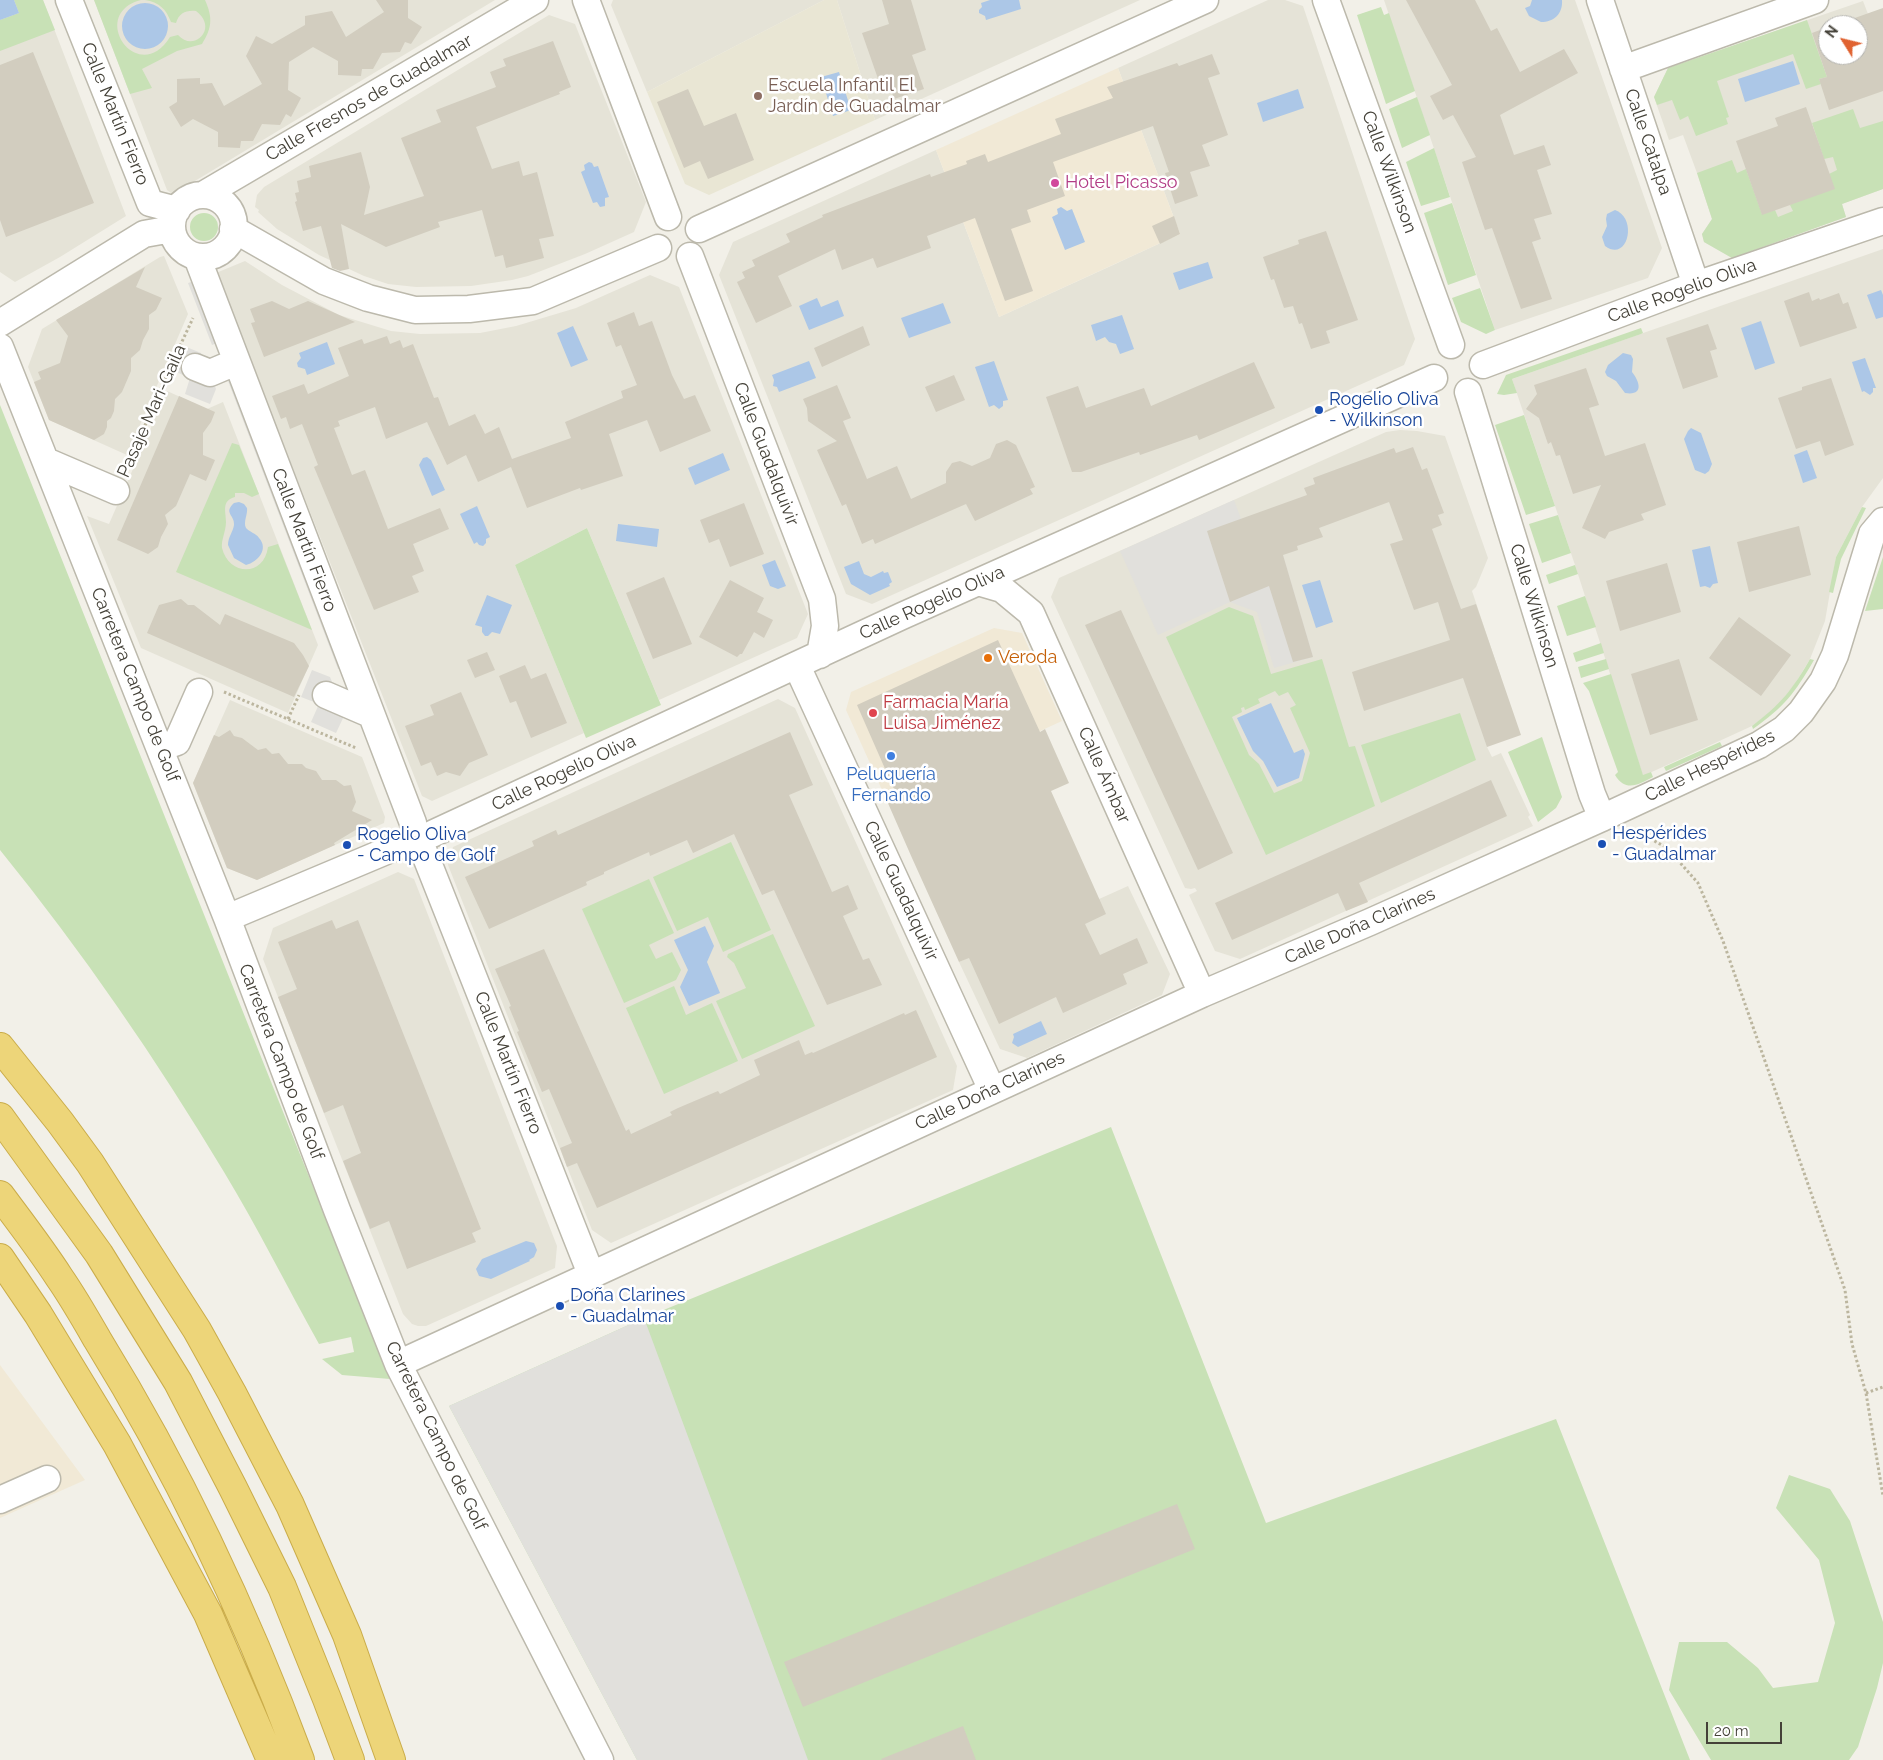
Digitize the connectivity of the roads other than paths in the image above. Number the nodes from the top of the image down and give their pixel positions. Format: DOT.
graph roads {
  1 [pos="69,0"];
  2 [pos="535,0"];
  3 [pos="586,0"];
  4 [pos="1205,0"];
  5 [pos="1326,0"];
  6 [pos="1600,0"];
  7 [pos="1815,0"];
  8 [pos="1623,69"];
  9 [pos="202,195"];
  10 [pos="668,217"];
  11 [pos="174,220"];
  12 [pos="1883,221"];
  13 [pos="233,229"];
  14 [pos="699,229"];
  15 [pos="658,248"];
  16 [pos="197,256"];
  17 [pos="690,256"];
  18 [pos="1696,285"];
  19 [pos="0,324"];
  20 [pos="1451,345"];
  21 [pos="0,347"];
  22 [pos="181,361"];
  23 [pos="236,362"];
  24 [pos="1483,365"];
  25 [pos="1434,378"];
  26 [pos="1468,392"];
  27 [pos="46,461"];
  28 [pos="116,491"];
  29 [pos="1883,521"];
  30 [pos="978,582"];
  31 [pos="820,655"];
  32 [pos="797,666"];
  33 [pos="199,692"];
  34 [pos="326,695"];
  35 [pos="370,714"];
  36 [pos="160,748"];
  37 [pos="1594,822"];
  38 [pos="418,838"];
  39 [pos="227,918"];
  40 [pos="1202,994"];
  41 [pos="0,1047"];
  42 [pos="992,1090"];
  43 [pos="0,1117"];
  44 [pos="0,1195"];
  45 [pos="0,1258"];
  46 [pos="591,1274"];
  47 [pos="0,1278"];
  48 [pos="38,1314"];
  49 [pos="398,1364"];
  50 [pos="47,1479"];
  51 [pos="0,1500"];
  52 [pos="271,1760"];
  53 [pos="300,1760"];
  54 [pos="350,1760"];
  55 [pos="391,1760"];
  56 [pos="600,1760"];
  1 -- 11 [label="street, Calle Martín Fierro"];
  2 -- 9 [label="street, Calle Fresnos de Guadalmar"];
  3 -- 10 [label="street"];
  4 -- 14 [label="street"];
  5 -- 20 [label="street, Calle Wilkinson"];
  6 -- 8 [label="street, Calle Catalpa"];
  7 -- 8 [label="street"];
  8 -- 18 [label="street, Calle Catalpa"];
  9 -- 11 [label="street"];
  9 -- 13 [label="street"];
  10 -- 14 [label="street"];
  10 -- 15 [label="street"];
  11 -- 16 [label="street"];
  11 -- 19 [label="street"];
  12 -- 18 [label="street, Calle Rogelio Oliva"];
  13 -- 15 [label="street"];
  13 -- 16 [label="street"];
  14 -- 17 [label="street"];
  15 -- 17 [label="street"];
  16 -- 23 [label="street, Calle Martín Fierro"];
  17 -- 31 [label="street, Calle Guadalquivir"];
  18 -- 24 [label="street, Calle Rogelio Oliva"];
  20 -- 24 [label="street"];
  20 -- 25 [label="street"];
  21 -- 27 [label="street, Carretera Campo de Golf"];
  22 -- 23 [label="street"];
  23 -- 35 [label="street, Calle Martín Fierro"];
  24 -- 26 [label="street"];
  25 -- 26 [label="street"];
  25 -- 30 [label="street, Calle Rogelio Oliva"];
  26 -- 37 [label="street, Calle Wilkinson"];
  27 -- 28 [label="street, Pasaje Mari-Gaila"];
  27 -- 36 [label="street, Carretera Campo de Golf"];
  29 -- 37 [label="street, Calle Hespérides"];
  30 -- 31 [label="street, Calle Rogelio Oliva"];
  30 -- 40 [label="street, Calle Ámbar"];
  31 -- 32 [label="street, Calle Rogelio Oliva"];
  32 -- 38 [label="street, Calle Rogelio Oliva"];
  32 -- 42 [label="street, Calle Guadalquivir"];
  33 -- 36 [label="street"];
  34 -- 35 [label="street"];
  35 -- 38 [label="street, Calle Martín Fierro"];
  36 -- 39 [label="street, Carretera Campo de Golf"];
  37 -- 40 [label="street, Calle Doña Clarines"];
  38 -- 39 [label="street, Calle Rogelio Oliva"];
  38 -- 46 [label="street, Calle Martín Fierro"];
  39 -- 49 [label="street, Carretera Campo de Golf"];
  40 -- 42 [label="street, Calle Doña Clarines"];
  41 -- 55 [label="highway"];
  42 -- 46 [label="street, Calle Doña Clarines"];
  43 -- 54 [label="highway"];
  44 -- 53 [label="highway"];
  45 -- 48 [label="highway"];
  46 -- 49 [label="street, Calle Doña Clarines"];
  47 -- 48 [label="highway"];
  48 -- 52 [label="highway"];
  49 -- 56 [label="street, Carretera Campo de Golf"];
  50 -- 51 [label="street"];
}
